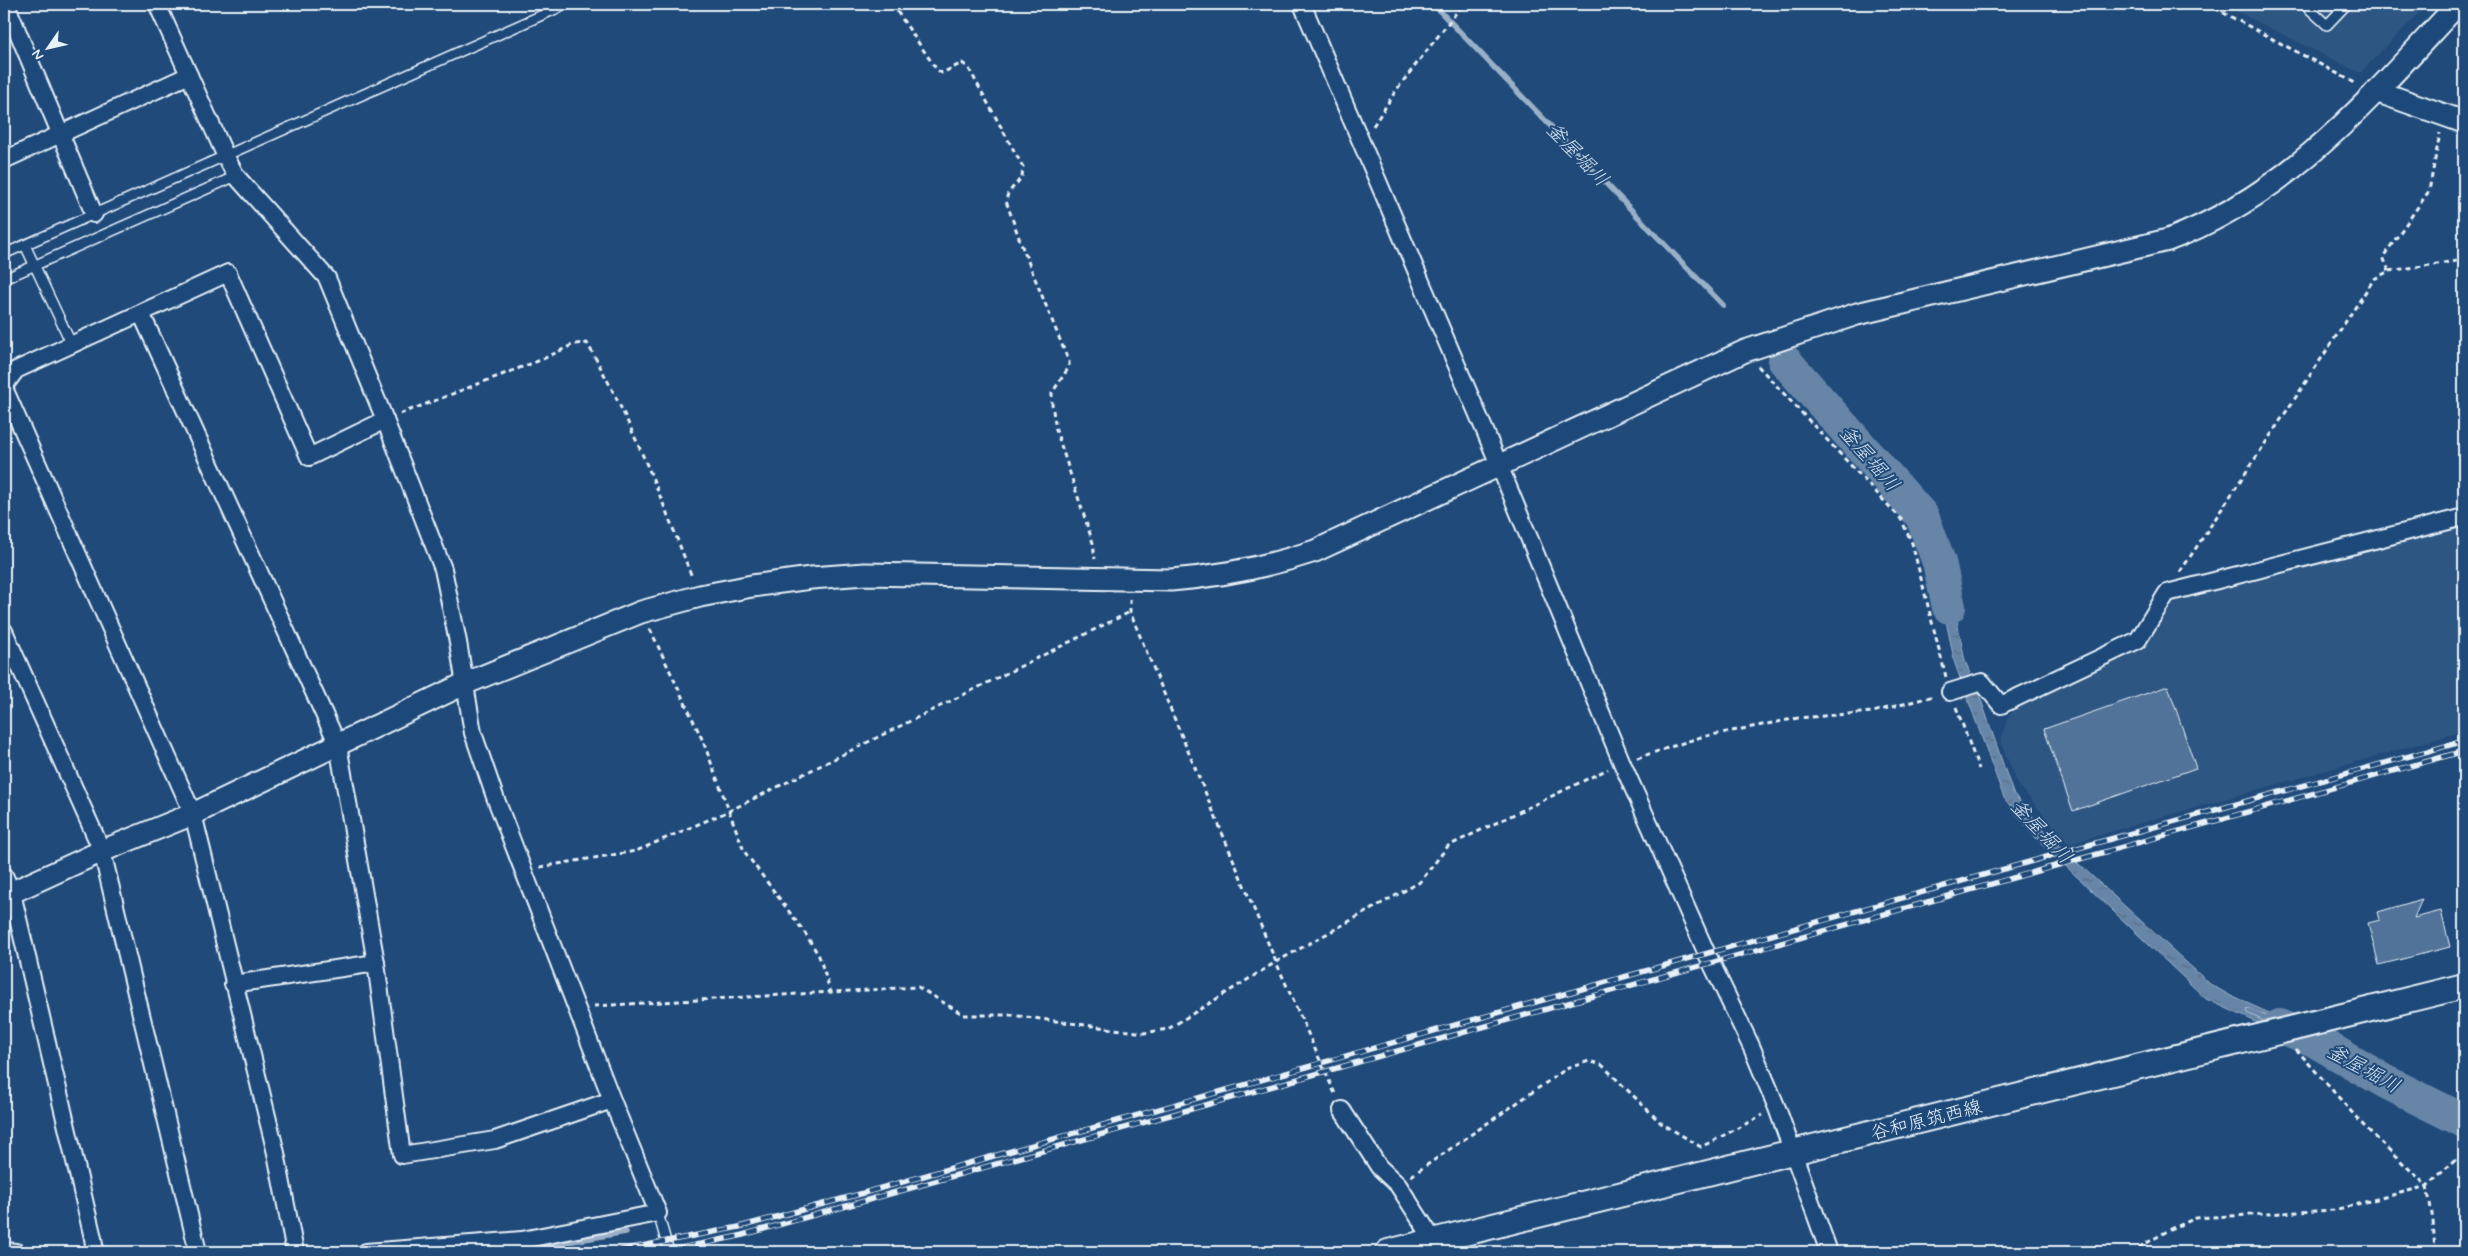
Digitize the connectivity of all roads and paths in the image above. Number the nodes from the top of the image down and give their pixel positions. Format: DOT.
graph roads {
  1 [pos="6,4"];
  2 [pos="157,4"];
  3 [pos="567,4"];
  4 [pos="892,4"];
  5 [pos="1302,4"];
  6 [pos="1463,4"];
  7 [pos="2207,4"];
  8 [pos="2304,4"];
  9 [pos="2347,4"];
  10 [pos="2458,4"];
  11 [pos="188,75"];
  12 [pos="2376,91"];
  13 [pos="2444,116"];
  14 [pos="2464,122"];
  15 [pos="62,134"];
  16 [pos="1361,140"];
  17 [pos="226,157"];
  18 [pos="4,160"];
  19 [pos="236,176"];
  20 [pos="94,214"];
  21 [pos="25,244"];
  22 [pos="4,254"];
  23 [pos="2464,260"];
  24 [pos="35,265"];
  25 [pos="2389,271"];
  26 [pos="4,278"];
  27 [pos="141,313"];
  28 [pos="71,343"];
  29 [pos="1745,352"];
  30 [pos="4,387"];
  31 [pos="385,420"];
  32 [pos="1499,465"];
  33 [pos="2464,517"];
  34 [pos="1097,579"];
  35 [pos="2167,593"];
  36 [pos="700,596"];
  37 [pos="641,612"];
  38 [pos="4,631"];
  39 [pos="464,684"];
  40 [pos="1950,692"];
  41 [pos="338,745"];
  42 [pos="1622,763"];
  43 [pos="1980,769"];
  44 [pos="729,811"];
  45 [pos="193,814"];
  46 [pos="102,850"];
  47 [pos="523,870"];
  48 [pos="6,888"];
  49 [pos="1276,962"];
  50 [pos="376,963"];
  51 [pos="233,984"];
  52 [pos="2464,986"];
  53 [pos="831,993"];
  54 [pos="576,1007"];
  55 [pos="2281,1033"];
  56 [pos="612,1100"];
  57 [pos="1777,1108"];
  58 [pos="1342,1110"];
  59 [pos="1793,1152"];
  60 [pos="2464,1152"];
  61 [pos="1398,1185"];
  62 [pos="2427,1186"];
  63 [pos="658,1213"];
  64 [pos="1437,1246"];
  65 [pos="4,1251"];
  66 [pos="16,1252"];
  67 [pos="95,1252"];
  68 [pos="198,1252"];
  69 [pos="295,1252"];
  70 [pos="366,1252"];
  71 [pos="669,1252"];
  72 [pos="1388,1252"];
  73 [pos="1829,1252"];
  74 [pos="2132,1252"];
  75 [pos="2436,1252"];
  1 -- 15 [label="street"];
  2 -- 11 [label="street"];
  3 -- 17 [label="lane"];
  4 -- 34 [label="path"];
  5 -- 16 [label="street"];
  6 -- 16 [label="path"];
  7 -- 12 [label="path"];
  8 -- 9 [label="lane"];
  10 -- 12 [label="street"];
  11 -- 15 [label="street"];
  11 -- 17 [label="street"];
  12 -- 13 [label="street"];
  12 -- 29 [label="street"];
  13 -- 14 [label="street"];
  13 -- 25 [label="path"];
  15 -- 18 [label="street"];
  15 -- 20 [label="street"];
  16 -- 32 [label="street"];
  17 -- 19 [label="street"];
  17 -- 20 [label="lane"];
  19 -- 24 [label="lane"];
  19 -- 31 [label="street"];
  20 -- 21 [label="lane"];
  21 -- 22 [label="lane"];
  21 -- 24 [label="lane"];
  23 -- 25 [label="path"];
  24 -- 26 [label="lane"];
  24 -- 28 [label="lane"];
  25 -- 35 [label="path"];
  27 -- 28 [label="street"];
  27 -- 31 [label="street"];
  27 -- 41 [label="street"];
  28 -- 30 [label="street"];
  29 -- 32 [label="street"];
  29 -- 40 [label="path"];
  30 -- 45 [label="street"];
  31 -- 36 [label="path"];
  31 -- 39 [label="street"];
  32 -- 34 [label="street"];
  32 -- 42 [label="street"];
  33 -- 35 [label="street"];
  34 -- 36 [label="street"];
  35 -- 40 [label="street"];
  36 -- 37 [label="street"];
  37 -- 39 [label="street"];
  37 -- 44 [label="path"];
  38 -- 46 [label="street"];
  39 -- 41 [label="street"];
  39 -- 47 [label="street"];
  40 -- 42 [label="path"];
  40 -- 43 [label="path"];
  41 -- 45 [label="street"];
  41 -- 50 [label="street"];
  42 -- 49 [label="path"];
  42 -- 57 [label="street"];
  44 -- 47 [label="path"];
  44 -- 49 [label="path"];
  44 -- 53 [label="path"];
  45 -- 46 [label="street"];
  45 -- 51 [label="street"];
  46 -- 48 [label="street"];
  46 -- 68 [label="street"];
  47 -- 54 [label="street"];
  48 -- 67 [label="street"];
  49 -- 53 [label="path"];
  49 -- 58 [label="path"];
  50 -- 51 [label="street"];
  50 -- 56 [label="street"];
  51 -- 69 [label="street"];
  52 -- 55 [label="main road, 谷和原筑西線"];
  53 -- 54 [label="path"];
  54 -- 56 [label="street"];
  55 -- 59 [label="main road, 谷和原筑西線"];
  55 -- 62 [label="path"];
  56 -- 63 [label="street"];
  57 -- 59 [label="street"];
  57 -- 61 [label="path"];
  58 -- 61 [label="street"];
  59 -- 64 [label="main road, 谷和原筑西線"];
  59 -- 73 [label="street"];
  60 -- 62 [label="path"];
  61 -- 64 [label="street"];
  62 -- 74 [label="path"];
  62 -- 75 [label="path"];
  63 -- 70 [label="street"];
  63 -- 71 [label="lane"];
  64 -- 72 [label="main road, 谷和原筑西線"];
  65 -- 66 [label="street"];
}
